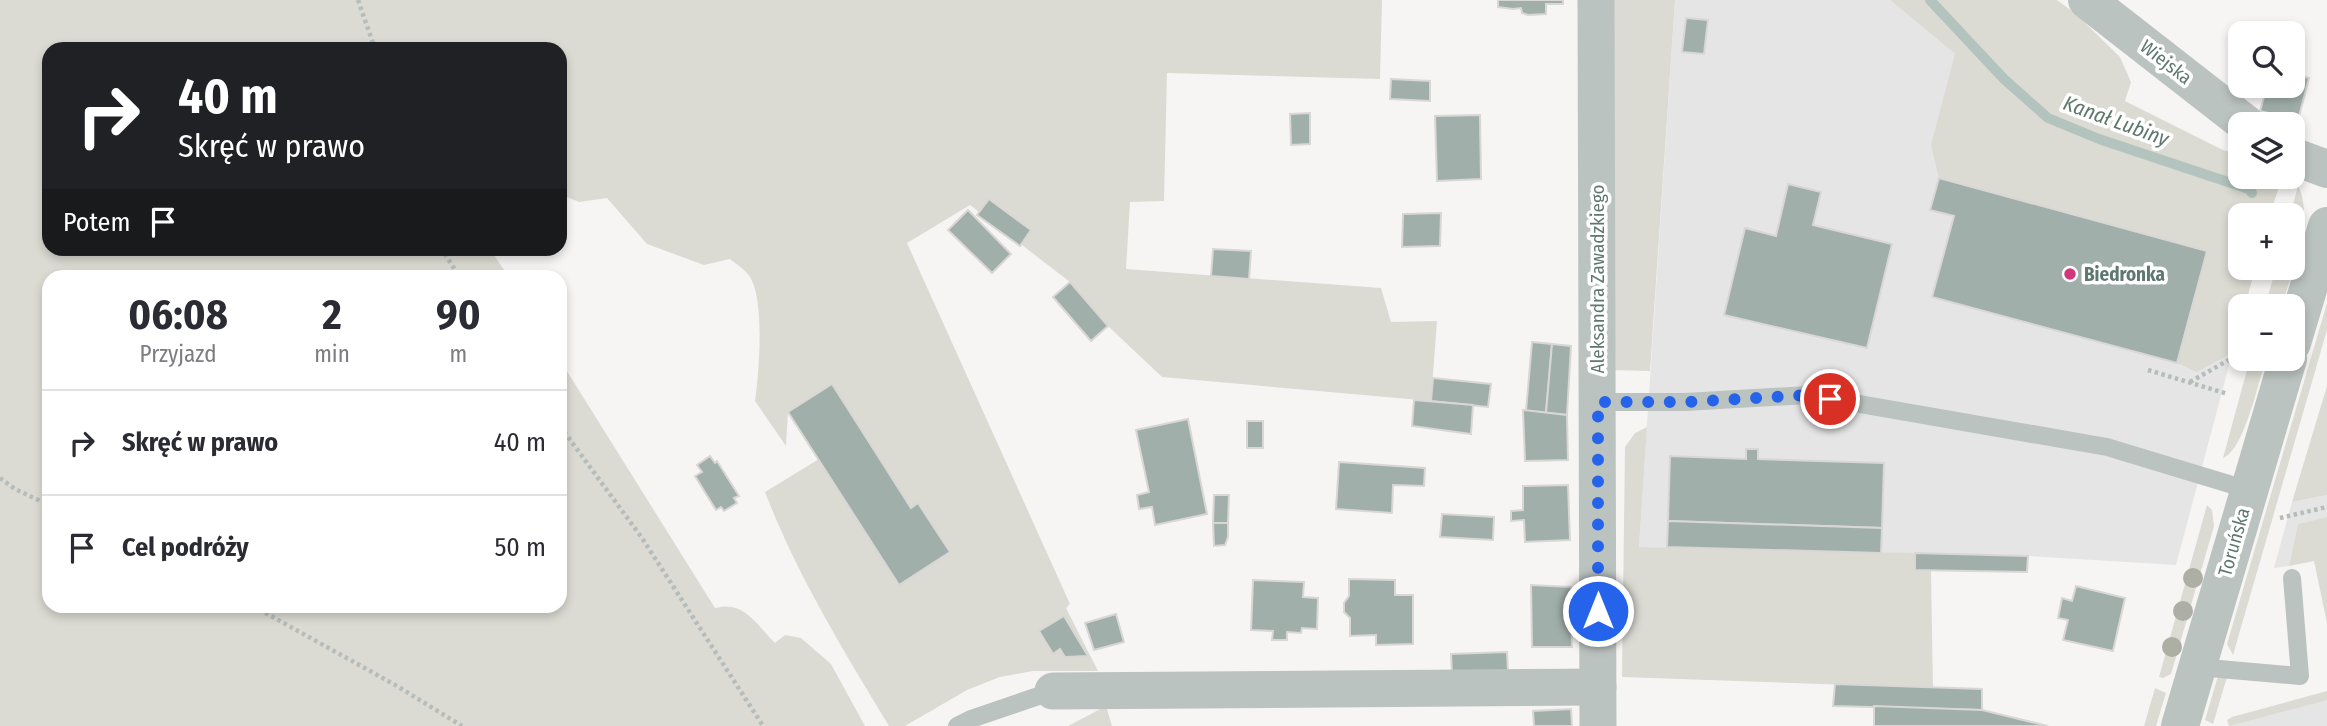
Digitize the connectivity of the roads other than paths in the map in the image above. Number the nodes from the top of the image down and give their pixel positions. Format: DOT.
graph roads {
  1 [pos="1596,0"];
  2 [pos="2087,0"];
  3 [pos="2231,112"];
  4 [pos="2305,161"];
  5 [pos="2327,169"];
  6 [pos="2327,226"];
  7 [pos="2305,300"];
  8 [pos="2284,371"];
  9 [pos="1598,402"];
  10 [pos="2249,491"];
  11 [pos="2292,578"];
  12 [pos="2197,667"];
  13 [pos="1598,687"];
  14 [pos="1053,691"];
  15 [pos="957,726"];
  16 [pos="1598,726"];
  17 [pos="2180,726"];
  1 -- 9 [label="street, Aleksandra Zawadzkiego"];
  2 -- 3 [label="street, Wiejska"];
  4 -- 5 [label="street"];
  6 -- 7 [label="street"];
  8 -- 10 [label="street, Toruńska"];
  9 -- 10 [label="lane"];
  9 -- 13 [label="street, Aleksandra Zawadzkiego"];
  10 -- 12 [label="street, Toruńska"];
  11 -- 12 [label="lane"];
  12 -- 17 [label="street, Toruńska"];
  13 -- 14 [label="street"];
  13 -- 16 [label="street, Aleksandra Zawadzkiego"];
  14 -- 15 [label="lane"];
}
